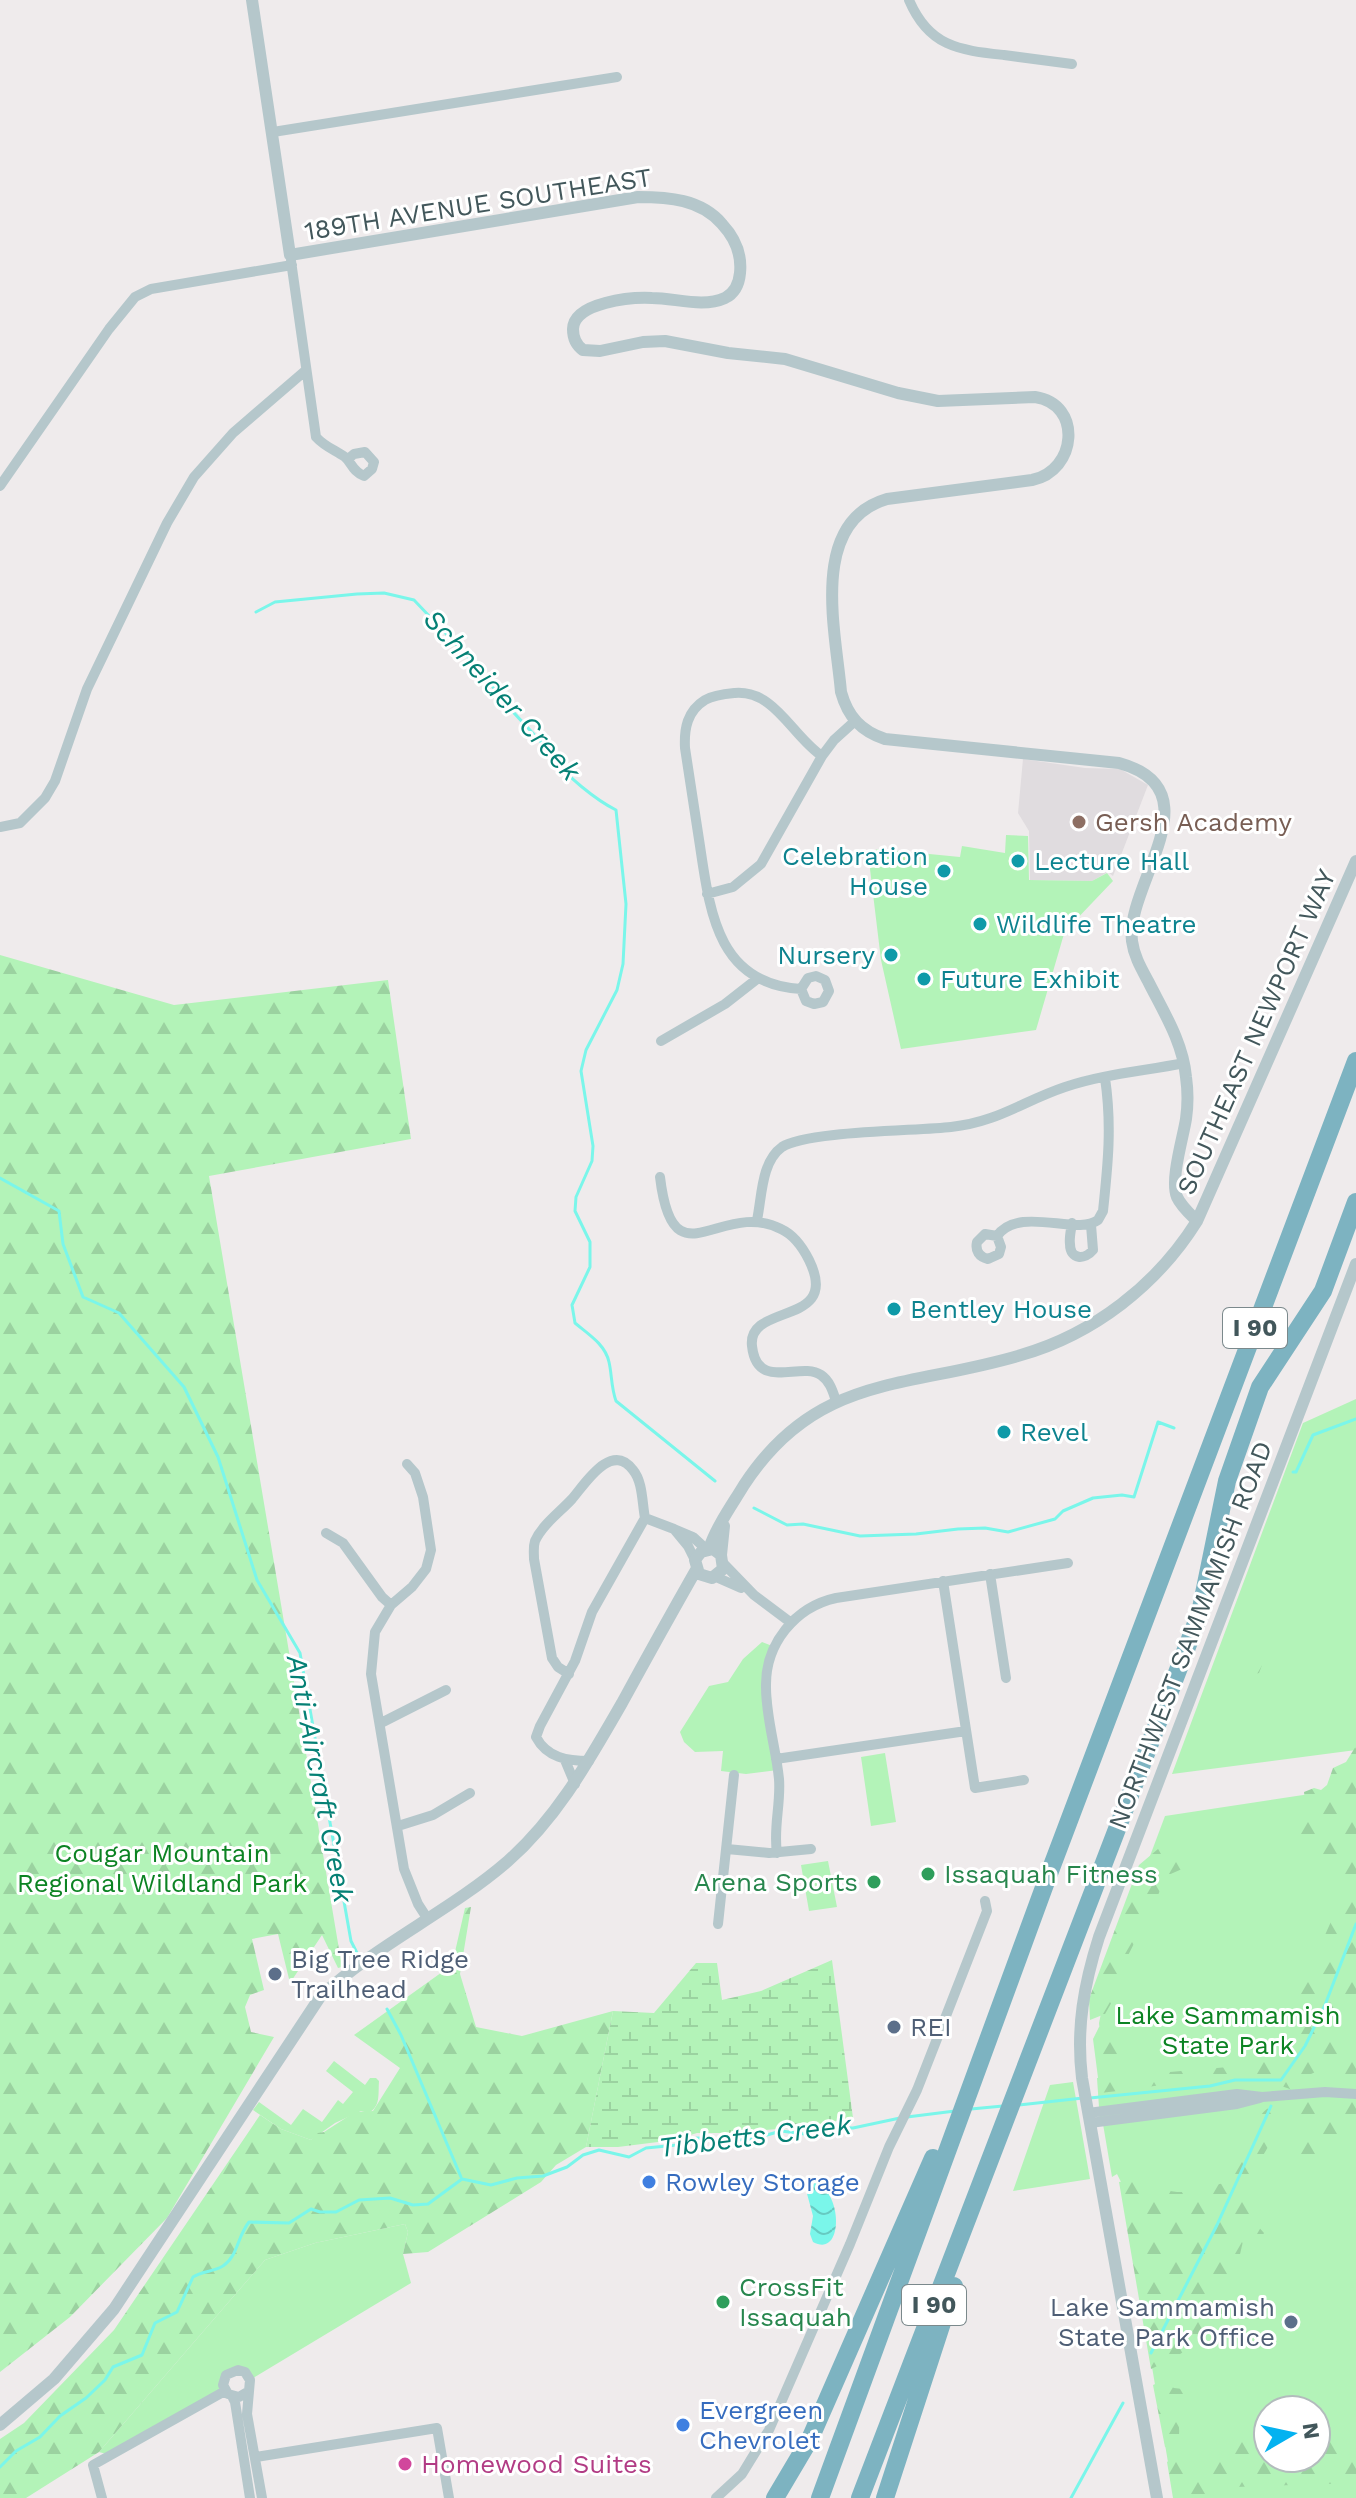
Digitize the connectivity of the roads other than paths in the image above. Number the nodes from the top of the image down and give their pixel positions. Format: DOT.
graph roads {
  1 [pos="253,0"];
  2 [pos="909,0"];
  3 [pos="1072,64"];
  4 [pos="617,77"];
  5 [pos="273,132"];
  6 [pos="291,260"];
  7 [pos="305,371"];
  8 [pos="348,459"];
  9 [pos="0,486"];
  10 [pos="855,721"];
  11 [pos="822,756"];
  12 [pos="0,827"];
  13 [pos="1356,861"];
  14 [pos="707,894"];
  15 [pos="757,979"];
  16 [pos="801,989"];
  17 [pos="661,1041"];
  18 [pos="1356,1061"];
  19 [pos="1184,1063"];
  20 [pos="1105,1078"];
  21 [pos="660,1177"];
  22 [pos="1356,1202"];
  23 [pos="757,1220"];
  24 [pos="1197,1221"];
  25 [pos="1072,1223"];
  26 [pos="1091,1225"];
  27 [pos="997,1236"];
  28 [pos="1356,1264"];
  29 [pos="836,1401"];
  30 [pos="407,1464"];
  31 [pos="726,1515"];
  32 [pos="645,1518"];
  33 [pos="674,1529"];
  34 [pos="326,1533"];
  35 [pos="707,1549"];
  36 [pos="723,1559"];
  37 [pos="1068,1563"];
  38 [pos="696,1565"];
  39 [pos="990,1574"];
  40 [pos="712,1578"];
  41 [pos="943,1581"];
  42 [pos="754,1595"];
  43 [pos="391,1605"];
  44 [pos="678,1607"];
  45 [pos="790,1622"];
  46 [pos="569,1674"];
  47 [pos="1006,1678"];
  48 [pos="446,1690"];
  49 [pos="381,1723"];
  50 [pos="966,1731"];
  51 [pos="776,1759"];
  52 [pos="565,1760"];
  53 [pos="589,1761"];
  54 [pos="734,1775"];
  55 [pos="1024,1780"];
  56 [pos="575,1784"];
  57 [pos="470,1793"];
  58 [pos="398,1826"];
  59 [pos="727,1849"];
  60 [pos="811,1849"];
  61 [pos="777,1853"];
  62 [pos="985,1901"];
  63 [pos="427,1918"];
  64 [pos="718,1924"];
  65 [pos="1356,2094"];
  66 [pos="1012,2102"];
  67 [pos="959,2108"];
  68 [pos="1088,2114"];
  69 [pos="925,2371"];
  70 [pos="249,2391"];
  71 [pos="228,2393"];
  72 [pos="0,2425"];
  73 [pos="256,2457"];
  74 [pos="102,2498"];
  75 [pos="250,2498"];
  76 [pos="262,2498"];
  77 [pos="449,2498"];
  78 [pos="716,2498"];
  79 [pos="775,2498"];
  80 [pos="820,2498"];
  81 [pos="860,2498"];
  82 [pos="878,2498"];
  83 [pos="885,2498"];
  84 [pos="1157,2498"];
  1 -- 5 [label="street"];
  2 -- 3 [label="street"];
  4 -- 5 [label="street"];
  5 -- 6 [label="street"];
  6 -- 7 [label="street"];
  6 -- 9 [label="street, 189TH AVENUE SOUTHEAST"];
  6 -- 10 [label="street, 189TH AVENUE SOUTHEAST"];
  7 -- 8 [label="street"];
  7 -- 12 [label="street"];
  10 -- 11 [label="street"];
  10 -- 19 [label="street"];
  11 -- 14 [label="street"];
  11 -- 14 [label="street"];
  13 -- 24 [label="street, SOUTHEAST NEWPORT WAY"];
  14 -- 15 [label="street"];
  15 -- 16 [label="street"];
  15 -- 17 [label="street"];
  18 -- 67 [label="highway, I 90"];
  19 -- 20 [label="street"];
  19 -- 24 [label="street"];
  20 -- 23 [label="street"];
  20 -- 26 [label="street"];
  21 -- 23 [label="street"];
  22 -- 66 [label="highway, I 90"];
  23 -- 29 [label="street"];
  24 -- 29 [label="street, SOUTHEAST NEWPORT WAY"];
  25 -- 26 [label="street"];
  25 -- 26 [label="street"];
  25 -- 27 [label="street"];
  28 -- 68 [label="street, NORTHWEST SAMMAMISH ROAD"];
  29 -- 31 [label="street, SOUTHEAST NEWPORT WAY"];
  30 -- 43 [label="street"];
  31 -- 35 [label="street, SOUTHEAST NEWPORT WAY"];
  31 -- 36 [label="street"];
  32 -- 33 [label="street"];
  32 -- 46 [label="street"];
  32 -- 46 [label="street"];
  33 -- 35 [label="street"];
  33 -- 38 [label="street"];
  34 -- 43 [label="street"];
  35 -- 36 [label="street"];
  35 -- 38 [label="street, SOUTHEAST NEWPORT WAY"];
  36 -- 40 [label="street"];
  36 -- 42 [label="street"];
  37 -- 39 [label="street"];
  38 -- 40 [label="street"];
  38 -- 44 [label="street, SOUTHEAST NEWPORT WAY"];
  39 -- 41 [label="street"];
  39 -- 47 [label="street"];
  40 -- 42 [label="street"];
  40 -- 44 [label="street"];
  41 -- 45 [label="street"];
  41 -- 50 [label="street"];
  42 -- 45 [label="street"];
  43 -- 49 [label="street"];
  44 -- 53 [label="street"];
  45 -- 51 [label="street"];
  46 -- 52 [label="street"];
  48 -- 49 [label="street"];
  49 -- 58 [label="street"];
  50 -- 51 [label="street"];
  50 -- 55 [label="street"];
  51 -- 61 [label="street"];
  52 -- 53 [label="street"];
  52 -- 56 [label="street"];
  53 -- 56 [label="street"];
  54 -- 59 [label="street"];
  56 -- 63 [label="street"];
  57 -- 58 [label="street"];
  58 -- 63 [label="street"];
  59 -- 61 [label="street"];
  59 -- 64 [label="street"];
  60 -- 61 [label="street"];
  62 -- 78 [label="street"];
  63 -- 72 [label="street"];
  65 -- 68 [label="street"];
  66 -- 69 [label="highway"];
  66 -- 81 [label="highway, I 90"];
  67 -- 79 [label="highway"];
  67 -- 80 [label="highway, I 90"];
  68 -- 84 [label="street, NORTHWEST SAMMAMISH ROAD"];
  69 -- 82 [label="highway"];
  69 -- 83 [label="highway"];
  70 -- 71 [label="street"];
  70 -- 71 [label="street"];
  70 -- 73 [label="street"];
  71 -- 74 [label="street"];
  71 -- 75 [label="street"];
  73 -- 76 [label="street"];
  73 -- 77 [label="street"];
}
